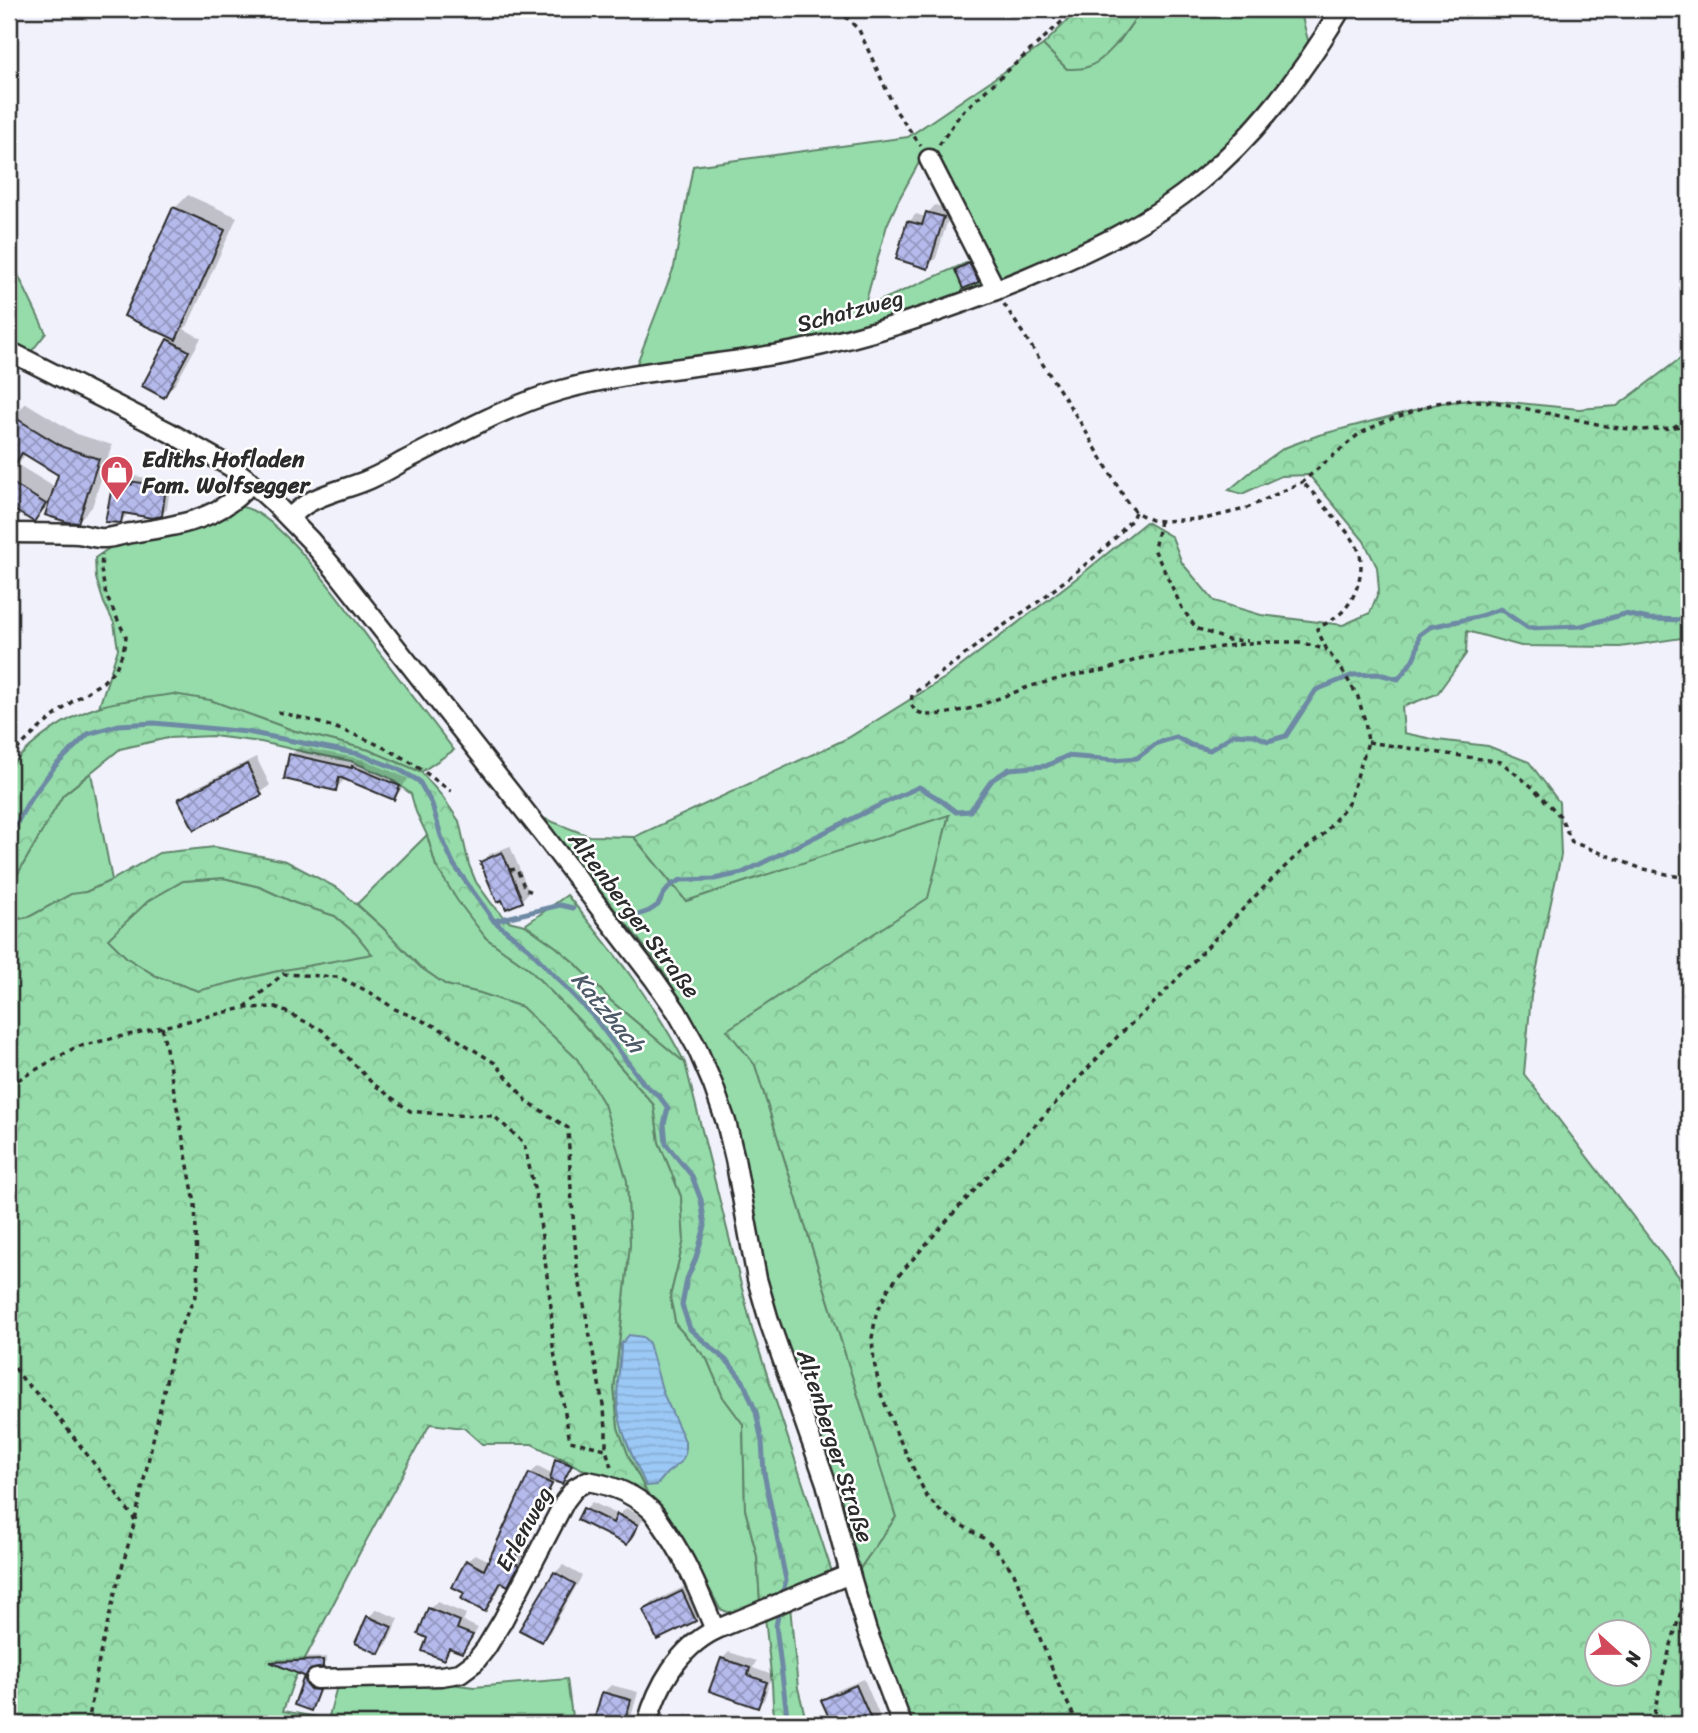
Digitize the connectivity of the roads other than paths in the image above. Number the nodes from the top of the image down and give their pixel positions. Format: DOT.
graph roads {
  1 [pos="1341,9"];
  2 [pos="929,159"];
  3 [pos="996,290"];
  4 [pos="9,351"];
  5 [pos="251,482"];
  6 [pos="289,519"];
  7 [pos="9,533"];
  8 [pos="850,1574"];
  9 [pos="715,1630"];
  10 [pos="316,1679"];
  11 [pos="647,1724"];
  12 [pos="902,1724"];
  1 -- 3 [label="street, Schatzweg"];
  2 -- 3 [label="street"];
  3 -- 6 [label="street, Schatzweg"];
  4 -- 5 [label="street, Altenberger Straße"];
  5 -- 6 [label="street, Altenberger Straße"];
  5 -- 7 [label="street"];
  6 -- 8 [label="street, Altenberger Straße"];
  8 -- 9 [label="street"];
  8 -- 12 [label="street, Altenberger Straße"];
  9 -- 10 [label="street, Erlenweg"];
  9 -- 11 [label="street"];
}
